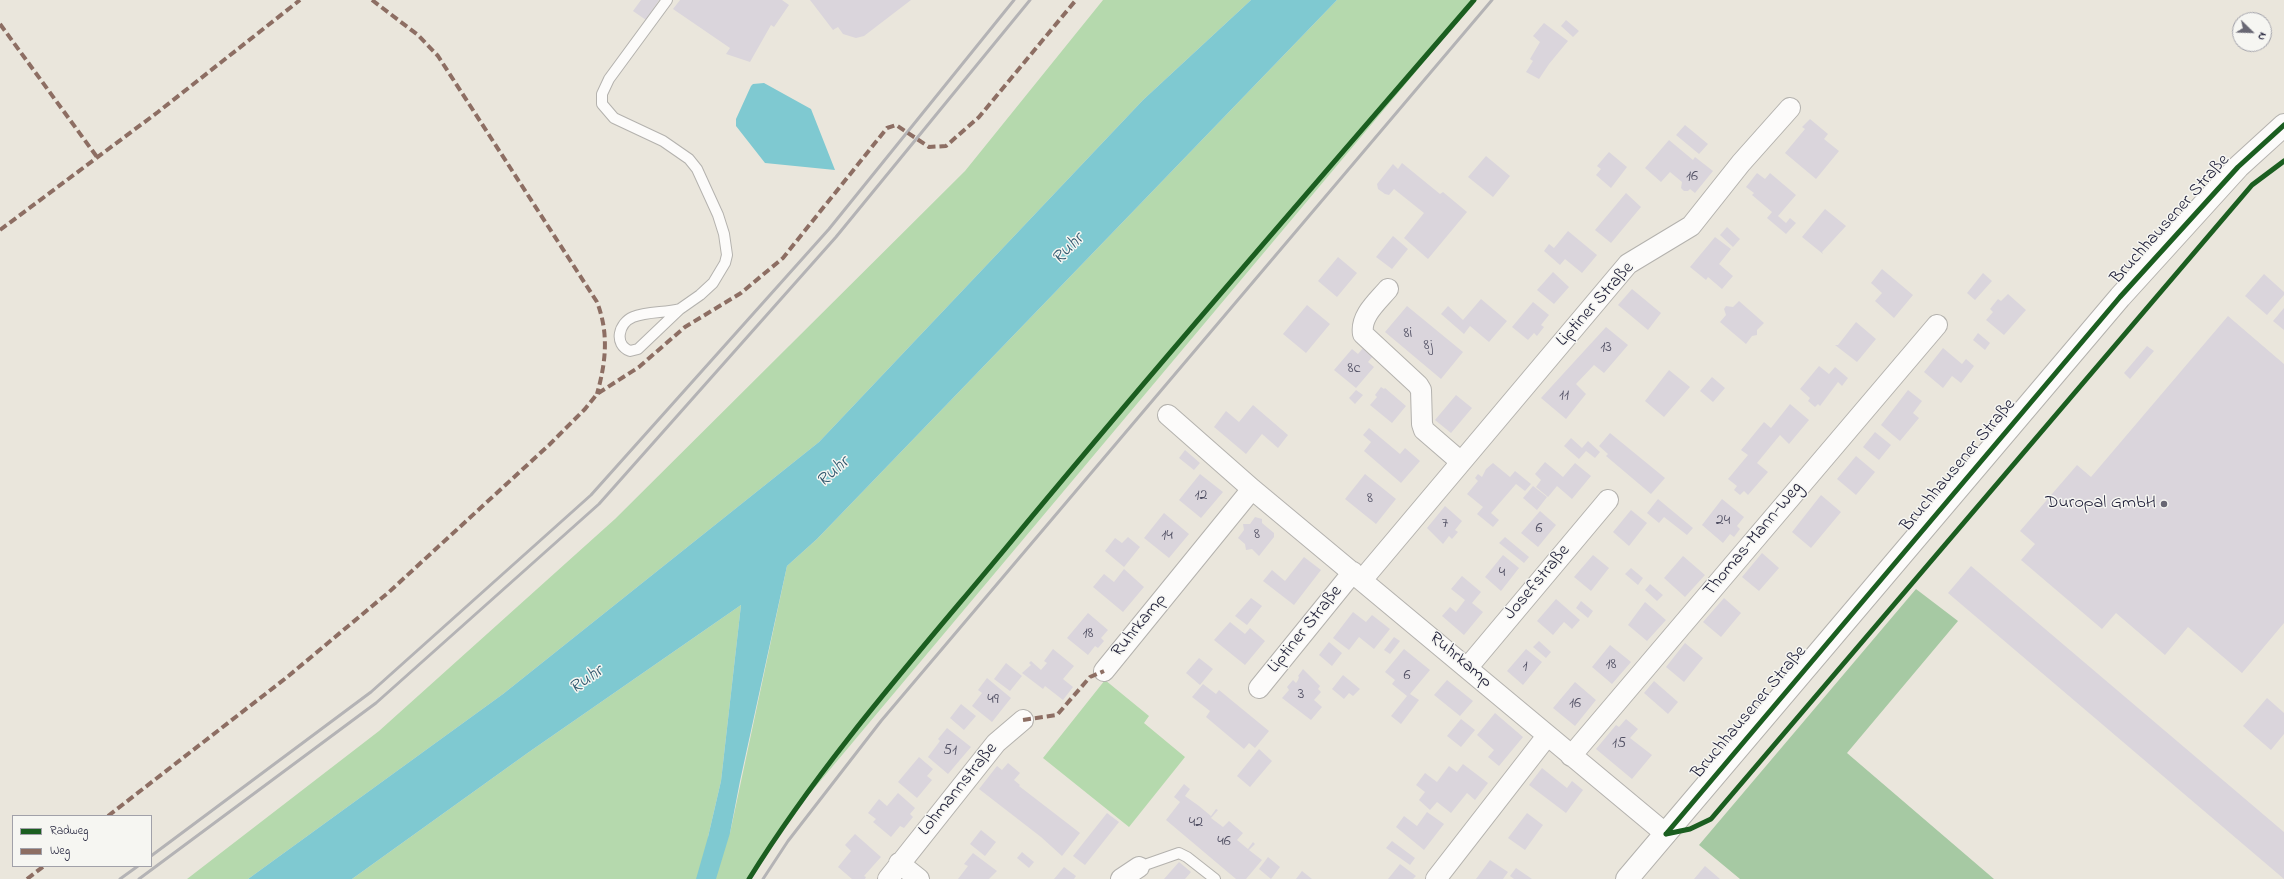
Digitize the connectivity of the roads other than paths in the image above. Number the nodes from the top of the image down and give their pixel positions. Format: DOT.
graph roads {
  1 [pos="667,0"];
  2 [pos="1790,108"];
  3 [pos="2284,125"];
  4 [pos="1388,288"];
  5 [pos="680,309"];
  6 [pos="1937,325"];
  7 [pos="1168,415"];
  8 [pos="1461,462"];
  9 [pos="1252,489"];
  10 [pos="1608,500"];
  11 [pos="1358,576"];
  12 [pos="1468,667"];
  13 [pos="1104,671"];
  14 [pos="1259,688"];
  15 [pos="1024,720"];
  16 [pos="1547,736"];
  17 [pos="1571,756"];
  18 [pos="1666,834"];
  19 [pos="899,863"];
  20 [pos="1139,867"];
  21 [pos="888,879"];
  22 [pos="919,879"];
  23 [pos="1121,879"];
  24 [pos="1215,879"];
  25 [pos="1436,879"];
  26 [pos="1627,879"];
  1 -- 5 [label="lane"];
  2 -- 8 [label="street, Liptiner Straße"];
  3 -- 18 [label="street, Bruchhausener Straße"];
  4 -- 8 [label="street"];
  5 -- 5 [label="lane"];
  6 -- 17 [label="street, Thomas-Mann-Weg"];
  7 -- 9 [label="street, Ruhrkamp"];
  8 -- 11 [label="street, Liptiner Straße"];
  9 -- 11 [label="street, Ruhrkamp"];
  9 -- 13 [label="street, Ruhrkamp"];
  10 -- 12 [label="street, Josefstraße"];
  11 -- 12 [label="street, Ruhrkamp"];
  11 -- 14 [label="street, Liptiner Straße"];
  12 -- 16 [label="street, Ruhrkamp"];
  15 -- 19 [label="street, Lohmannstraße"];
  16 -- 17 [label="street, Ruhrkamp"];
  16 -- 25 [label="street"];
  17 -- 18 [label="street, Ruhrkamp"];
  18 -- 26 [label="street, Bruchhausener Straße"];
  19 -- 21 [label="street, Lohmannstraße"];
  19 -- 22 [label="street"];
  20 -- 23 [label="street"];
  20 -- 24 [label="lane"];
}
